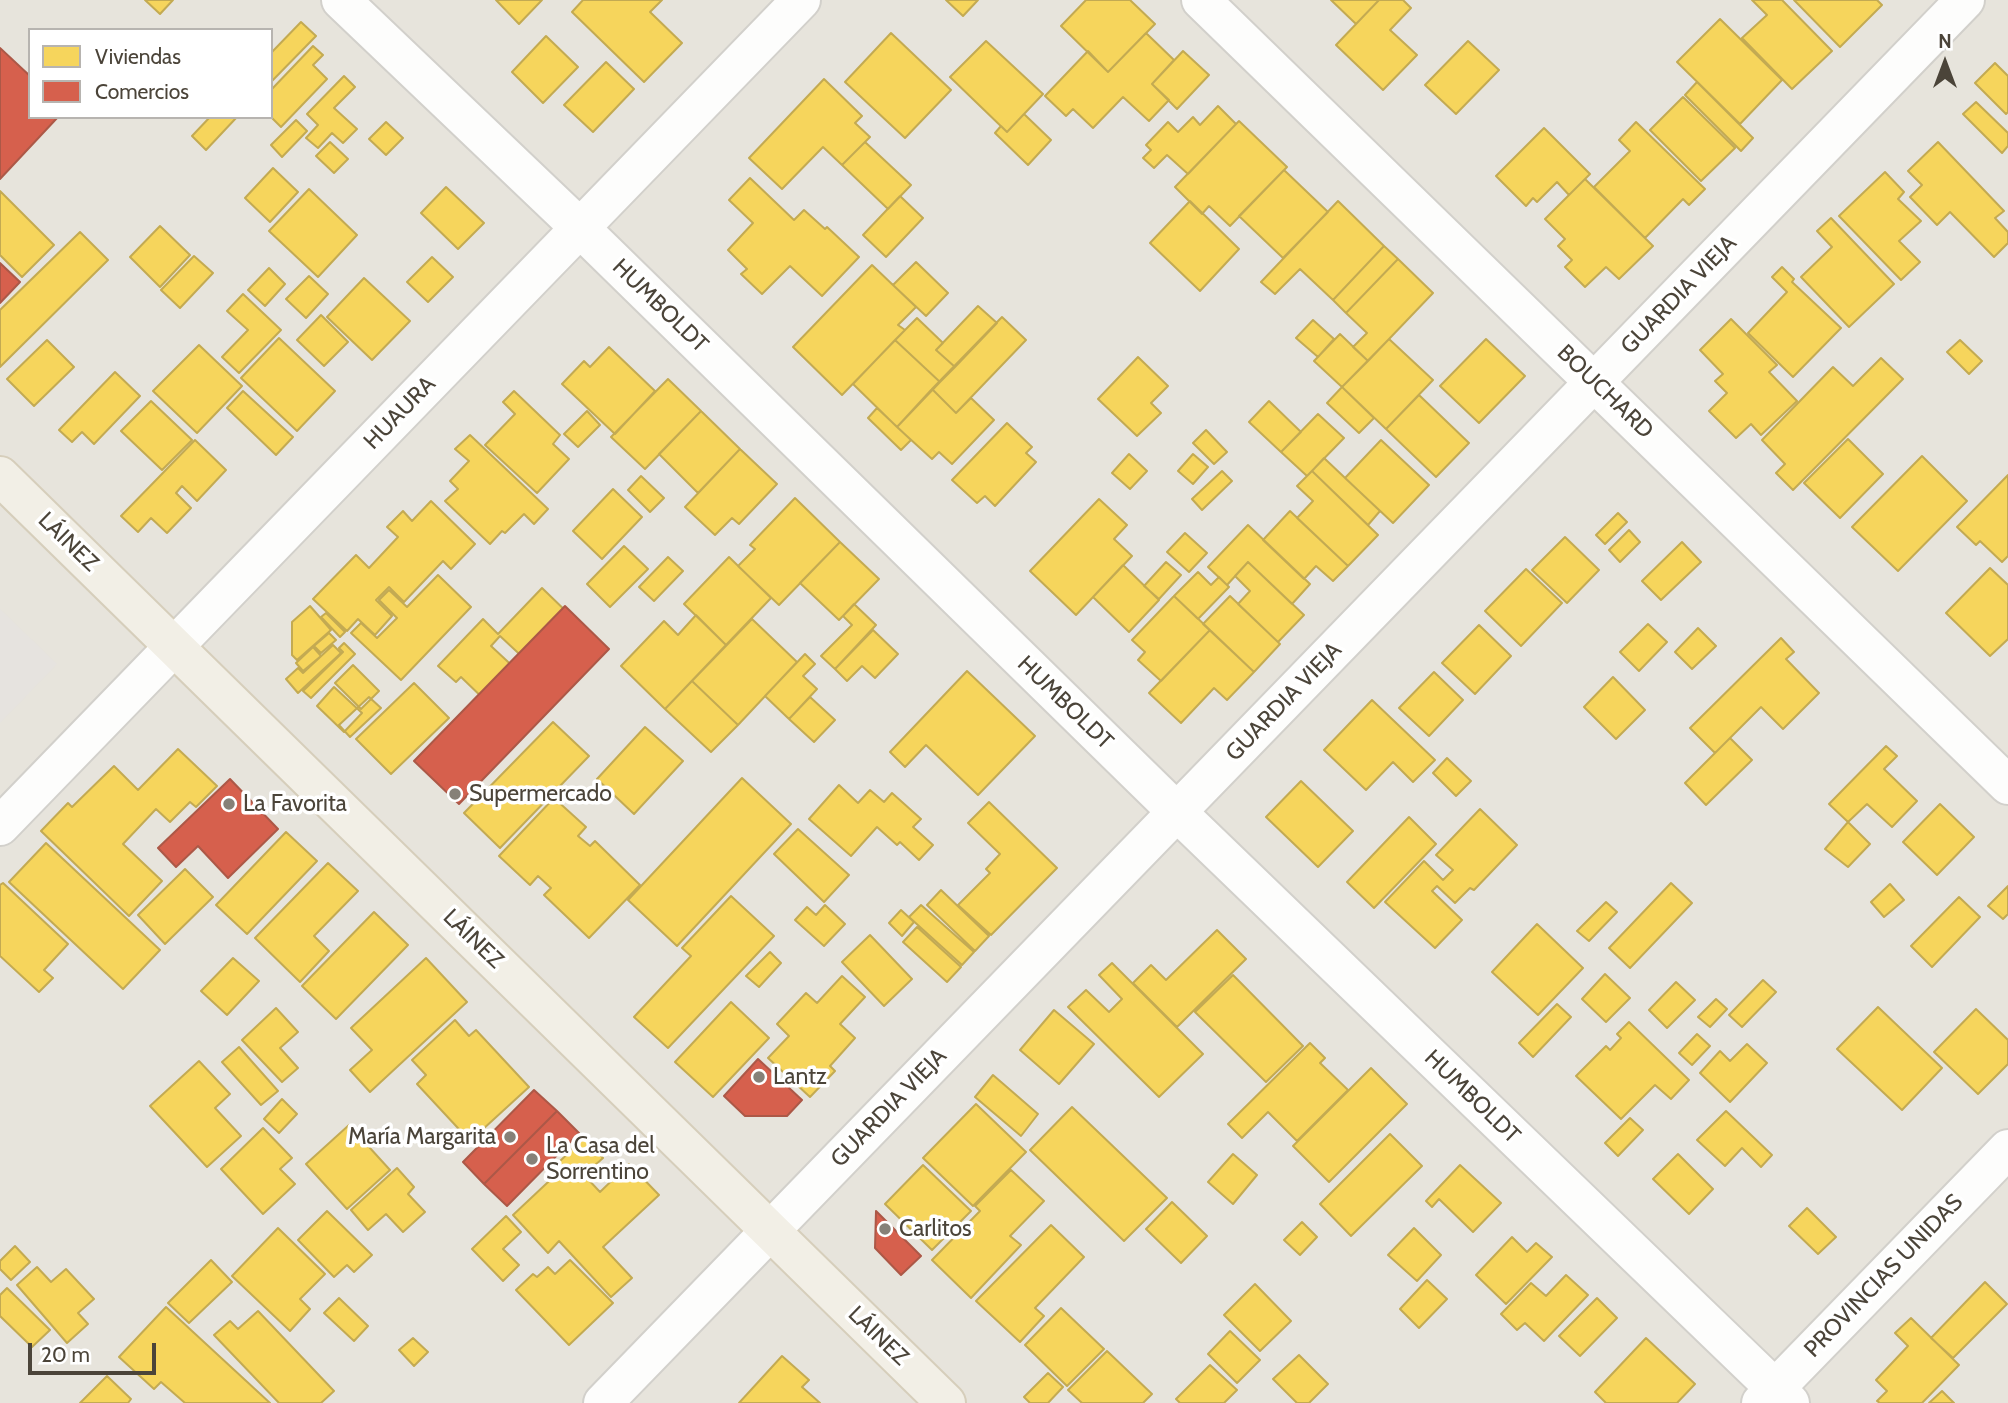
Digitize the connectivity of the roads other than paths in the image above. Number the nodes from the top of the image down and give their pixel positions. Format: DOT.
graph roads {
  1 [pos="341,0"];
  2 [pos="801,0"];
  3 [pos="1201,0"];
  4 [pos="1965,0"];
  5 [pos="579,227"];
  6 [pos="1595,382"];
  7 [pos="0,476"];
  8 [pos="175,647"];
  9 [pos="2008,785"];
  10 [pos="1177,812"];
  11 [pos="0,826"];
  12 [pos="2008,1149"];
  13 [pos="771,1231"];
  14 [pos="1775,1398"];
  15 [pos="603,1403"];
  16 [pos="946,1403"];
  1 -- 5 [label="street, HUMBOLDT"];
  2 -- 5 [label="street, HUAURA"];
  3 -- 6 [label="street, BOUCHARD"];
  4 -- 6 [label="street, GUARDIA VIEJA"];
  5 -- 8 [label="street, HUAURA"];
  5 -- 10 [label="street, HUMBOLDT"];
  6 -- 9 [label="street, BOUCHARD"];
  6 -- 10 [label="street, GUARDIA VIEJA"];
  7 -- 8 [label="main road, LÁINEZ"];
  8 -- 11 [label="street, HUAURA"];
  8 -- 13 [label="main road, LÁINEZ"];
  10 -- 13 [label="street, GUARDIA VIEJA"];
  10 -- 14 [label="street, HUMBOLDT"];
  12 -- 14 [label="street, PROVINCIAS UNIDAS"];
  13 -- 15 [label="street, GUARDIA VIEJA"];
  13 -- 16 [label="main road, LÁINEZ"];
}
